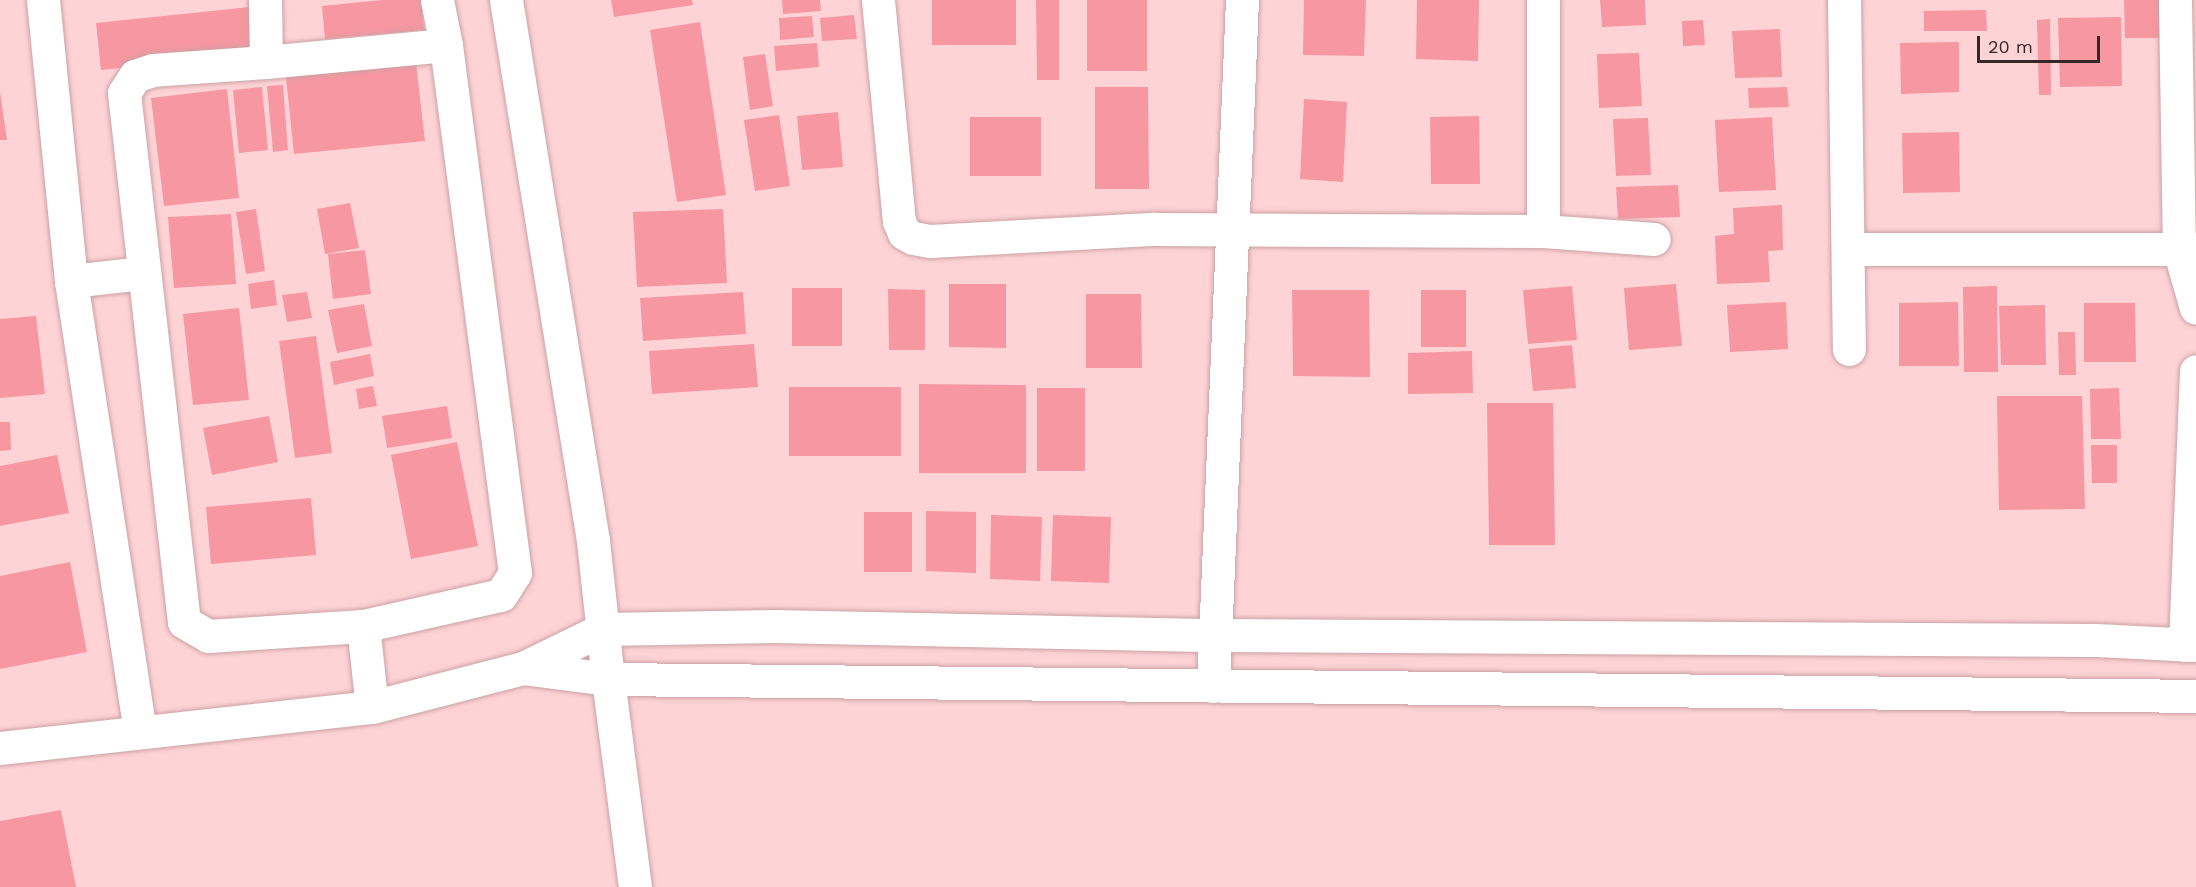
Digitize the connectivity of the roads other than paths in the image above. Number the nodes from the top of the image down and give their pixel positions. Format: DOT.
graph roads {
  1 [pos="43,0"];
  2 [pos="264,0"];
  3 [pos="437,0"];
  4 [pos="506,0"];
  5 [pos="878,0"];
  6 [pos="1242,0"];
  7 [pos="1544,0"];
  8 [pos="1844,0"];
  9 [pos="2182,3"];
  10 [pos="446,45"];
  11 [pos="267,62"];
  12 [pos="1234,231"];
  13 [pos="1543,231"];
  14 [pos="1654,239"];
  15 [pos="1848,249"];
  16 [pos="2187,249"];
  17 [pos="142,273"];
  18 [pos="71,281"];
  19 [pos="2196,308"];
  20 [pos="1849,349"];
  21 [pos="2196,370"];
  22 [pos="363,626"];
  23 [pos="603,629"];
  24 [pos="1215,635"];
  25 [pos="2191,645"];
  26 [pos="523,668"];
  27 [pos="608,679"];
  28 [pos="1213,686"];
  29 [pos="2196,696"];
  30 [pos="372,707"];
  31 [pos="140,730"];
  32 [pos="0,748"];
  33 [pos="635,887"];
  1 -- 18 [label="street"];
  2 -- 11 [label="street"];
  3 -- 10 [label="street"];
  4 -- 23 [label="street"];
  5 -- 12 [label="street"];
  6 -- 12 [label="street"];
  7 -- 13 [label="street"];
  8 -- 15 [label="street"];
  9 -- 16 [label="street"];
  10 -- 11 [label="street"];
  10 -- 22 [label="street"];
  11 -- 17 [label="street"];
  12 -- 13 [label="street"];
  12 -- 24 [label="street"];
  13 -- 14 [label="street"];
  15 -- 16 [label="street"];
  15 -- 20 [label="street"];
  16 -- 19 [label="street"];
  17 -- 18 [label="street"];
  17 -- 22 [label="street"];
  18 -- 31 [label="street"];
  21 -- 25 [label="street"];
  22 -- 30 [label="street"];
  23 -- 24 [label="street"];
  23 -- 26 [label="street"];
  23 -- 27 [label="street"];
  24 -- 25 [label="street"];
  24 -- 28 [label="street"];
  26 -- 27 [label="street"];
  26 -- 30 [label="street"];
  27 -- 28 [label="street"];
  27 -- 33 [label="street"];
  28 -- 29 [label="street"];
  30 -- 31 [label="street"];
  31 -- 32 [label="street"];
}
